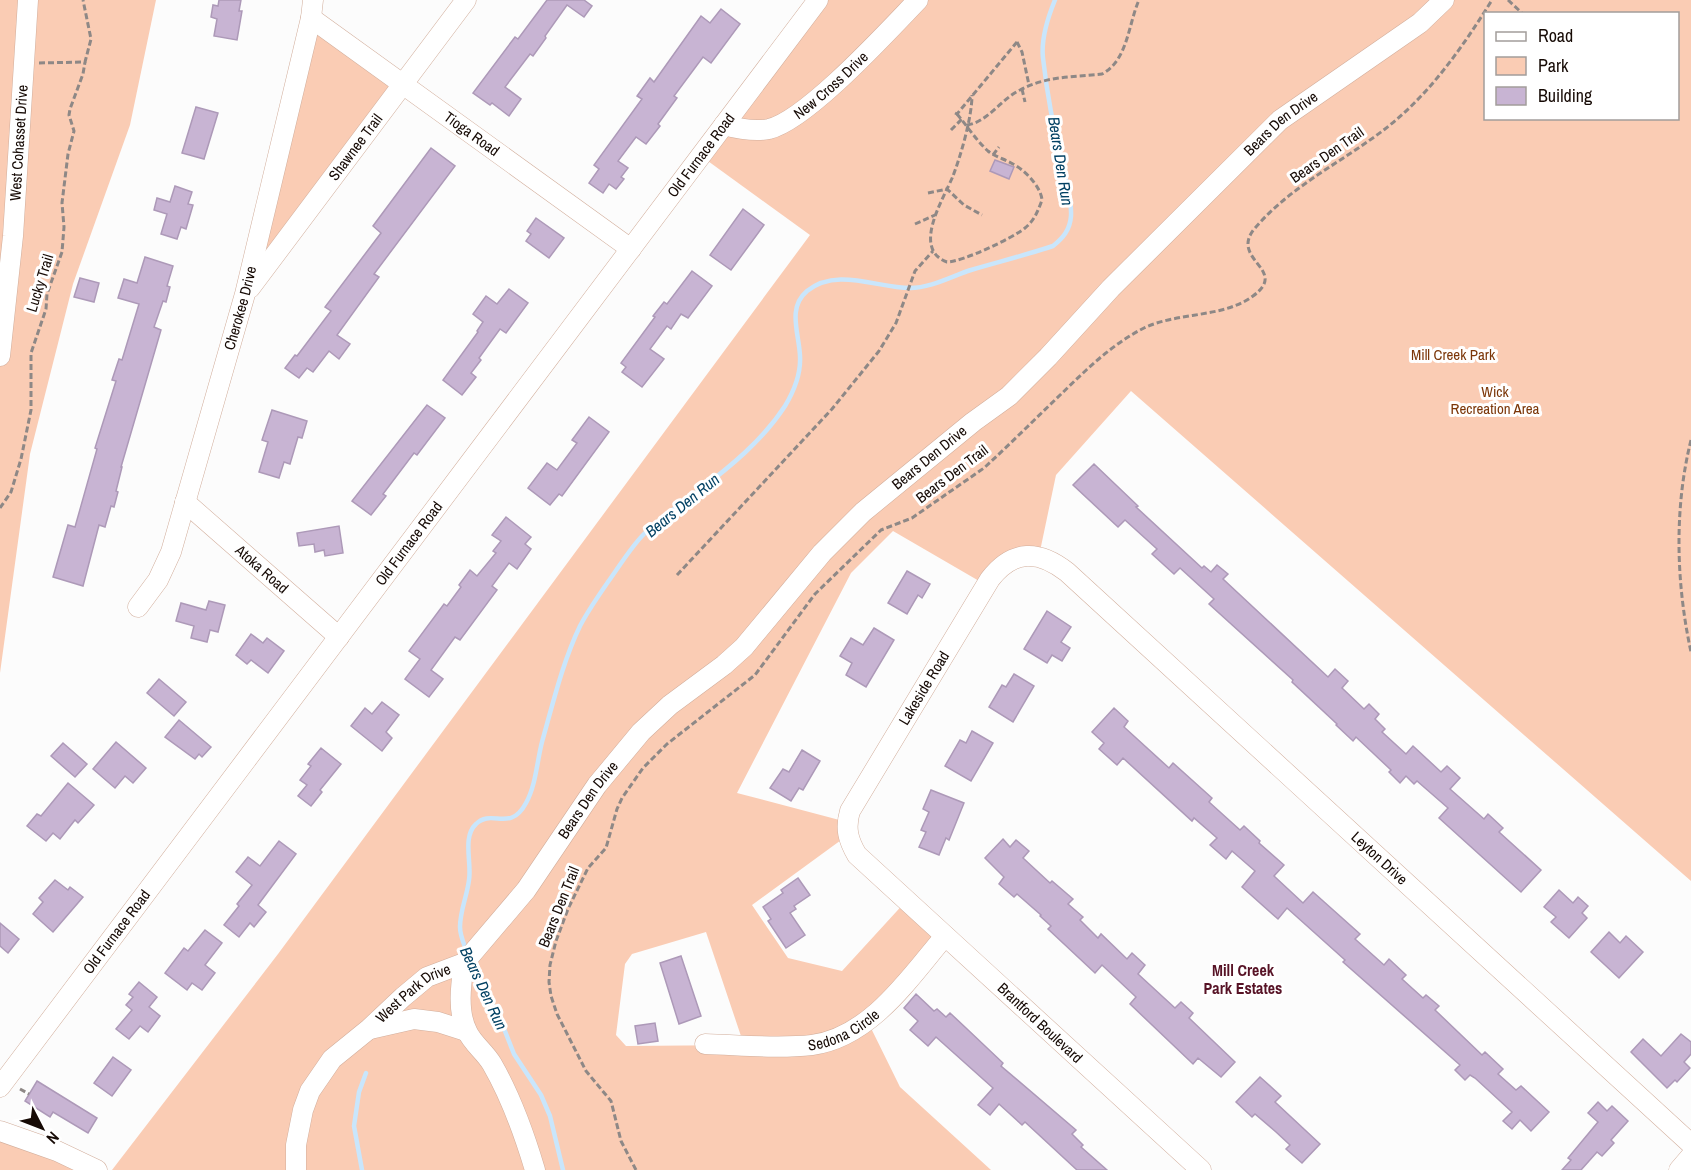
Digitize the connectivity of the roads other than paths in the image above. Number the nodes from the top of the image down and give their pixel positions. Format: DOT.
graph roads {
  1 [pos="28,0"];
  2 [pos="466,0"];
  3 [pos="818,0"];
  4 [pos="918,0"];
  5 [pos="1444,0"];
  6 [pos="312,9"];
  7 [pos="402,84"];
  8 [pos="724,125"];
  9 [pos="631,249"];
  10 [pos="245,294"];
  11 [pos="0,356"];
  12 [pos="185,502"];
  13 [pos="1067,572"];
  14 [pos="138,606"];
  15 [pos="339,637"];
  16 [pos="879,875"];
  17 [pos="945,936"];
  18 [pos="465,962"];
  19 [pos="369,1029"];
  20 [pos="466,1031"];
  21 [pos="705,1044"];
  22 [pos="0,1087"];
  23 [pos="0,1131"];
  24 [pos="1691,1144"];
  25 [pos="1691,1156"];
  26 [pos="97,1170"];
  27 [pos="296,1170"];
  28 [pos="535,1170"];
  29 [pos="1201,1170"];
  30 [pos="1679,1170"];
  1 -- 11 [label="street, West Cohasset Drive"];
  2 -- 7 [label="street, Shawnee Trail"];
  3 -- 8 [label="street, Old Furnace Road"];
  4 -- 8 [label="street, New Cross Drive"];
  5 -- 18 [label="street, Bears Den Drive"];
  6 -- 7 [label="street, Tioga Road"];
  6 -- 10 [label="street, Cherokee Drive"];
  7 -- 9 [label="street, Tioga Road"];
  7 -- 10 [label="street, Shawnee Trail"];
  8 -- 9 [label="street, Old Furnace Road"];
  9 -- 15 [label="street, Old Furnace Road"];
  10 -- 12 [label="street, Cherokee Drive"];
  12 -- 14 [label="street, Cherokee Drive"];
  12 -- 15 [label="street, Atoka Road"];
  13 -- 16 [label="street, Lakeside Road"];
  13 -- 24 [label="street, Leyton Drive"];
  15 -- 22 [label="street, Old Furnace Road"];
  16 -- 17 [label="street, Brantford Boulevard"];
  17 -- 21 [label="street, Sedona Circle"];
  17 -- 29 [label="street, Brantford Boulevard"];
  18 -- 19 [label="street, West Park Drive"];
  18 -- 20 [label="street, West Park Drive"];
  19 -- 20 [label="street, West Park Drive"];
  19 -- 27 [label="street, West Park Drive"];
  20 -- 28 [label="street, West Park Drive"];
  23 -- 26 [label="street"];
  25 -- 30 [label="street"];
}
